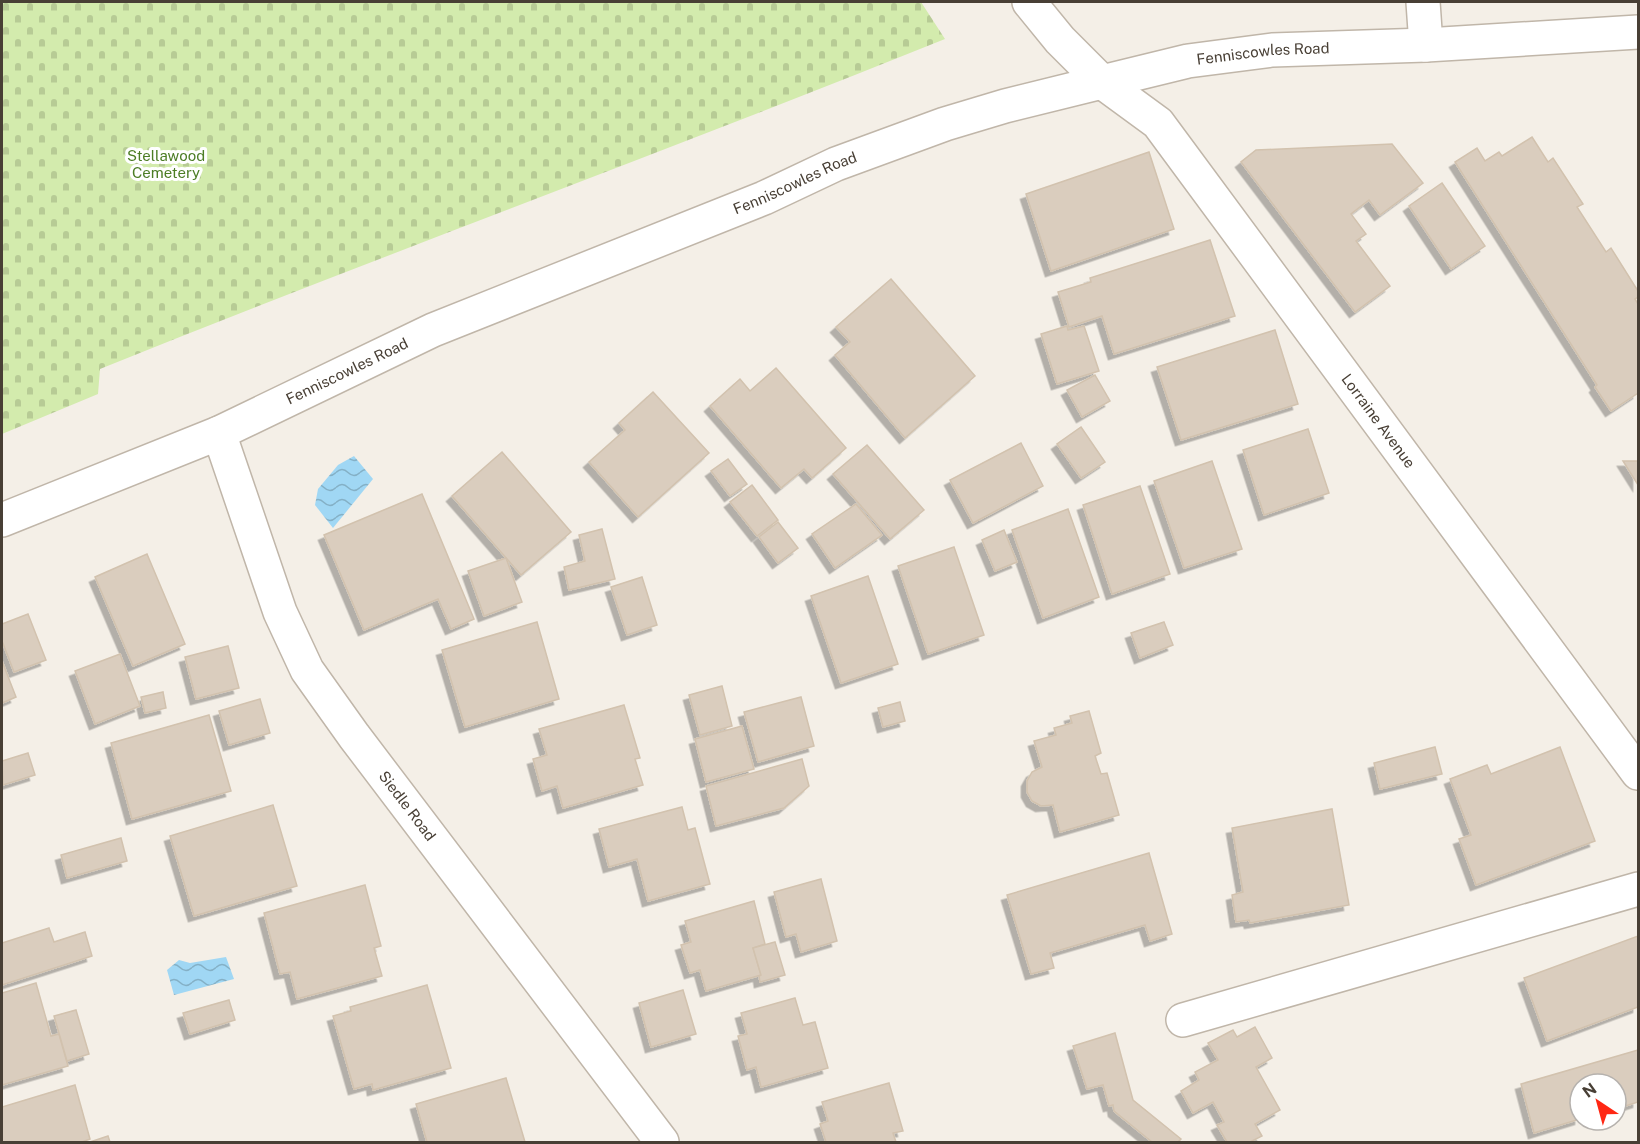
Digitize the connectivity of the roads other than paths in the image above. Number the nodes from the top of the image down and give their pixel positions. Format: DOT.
graph roads {
  1 [pos="1029,2"];
  2 [pos="1423,2"];
  3 [pos="1638,32"];
  4 [pos="1426,45"];
  5 [pos="1102,82"];
  6 [pos="219,433"];
  7 [pos="2,520"];
  8 [pos="1638,773"];
  9 [pos="1638,889"];
  10 [pos="1183,1020"];
  11 [pos="662,1143"];
  1 -- 5 [label="street, Lorraine Avenue"];
  2 -- 4 [label="street"];
  3 -- 4 [label="street, Fenniscowles Road"];
  4 -- 5 [label="street, Fenniscowles Road"];
  5 -- 6 [label="street, Fenniscowles Road"];
  5 -- 8 [label="street, Lorraine Avenue"];
  6 -- 7 [label="street, Fenniscowles Road"];
  6 -- 11 [label="street, Siedle Road"];
  9 -- 10 [label="street"];
}
